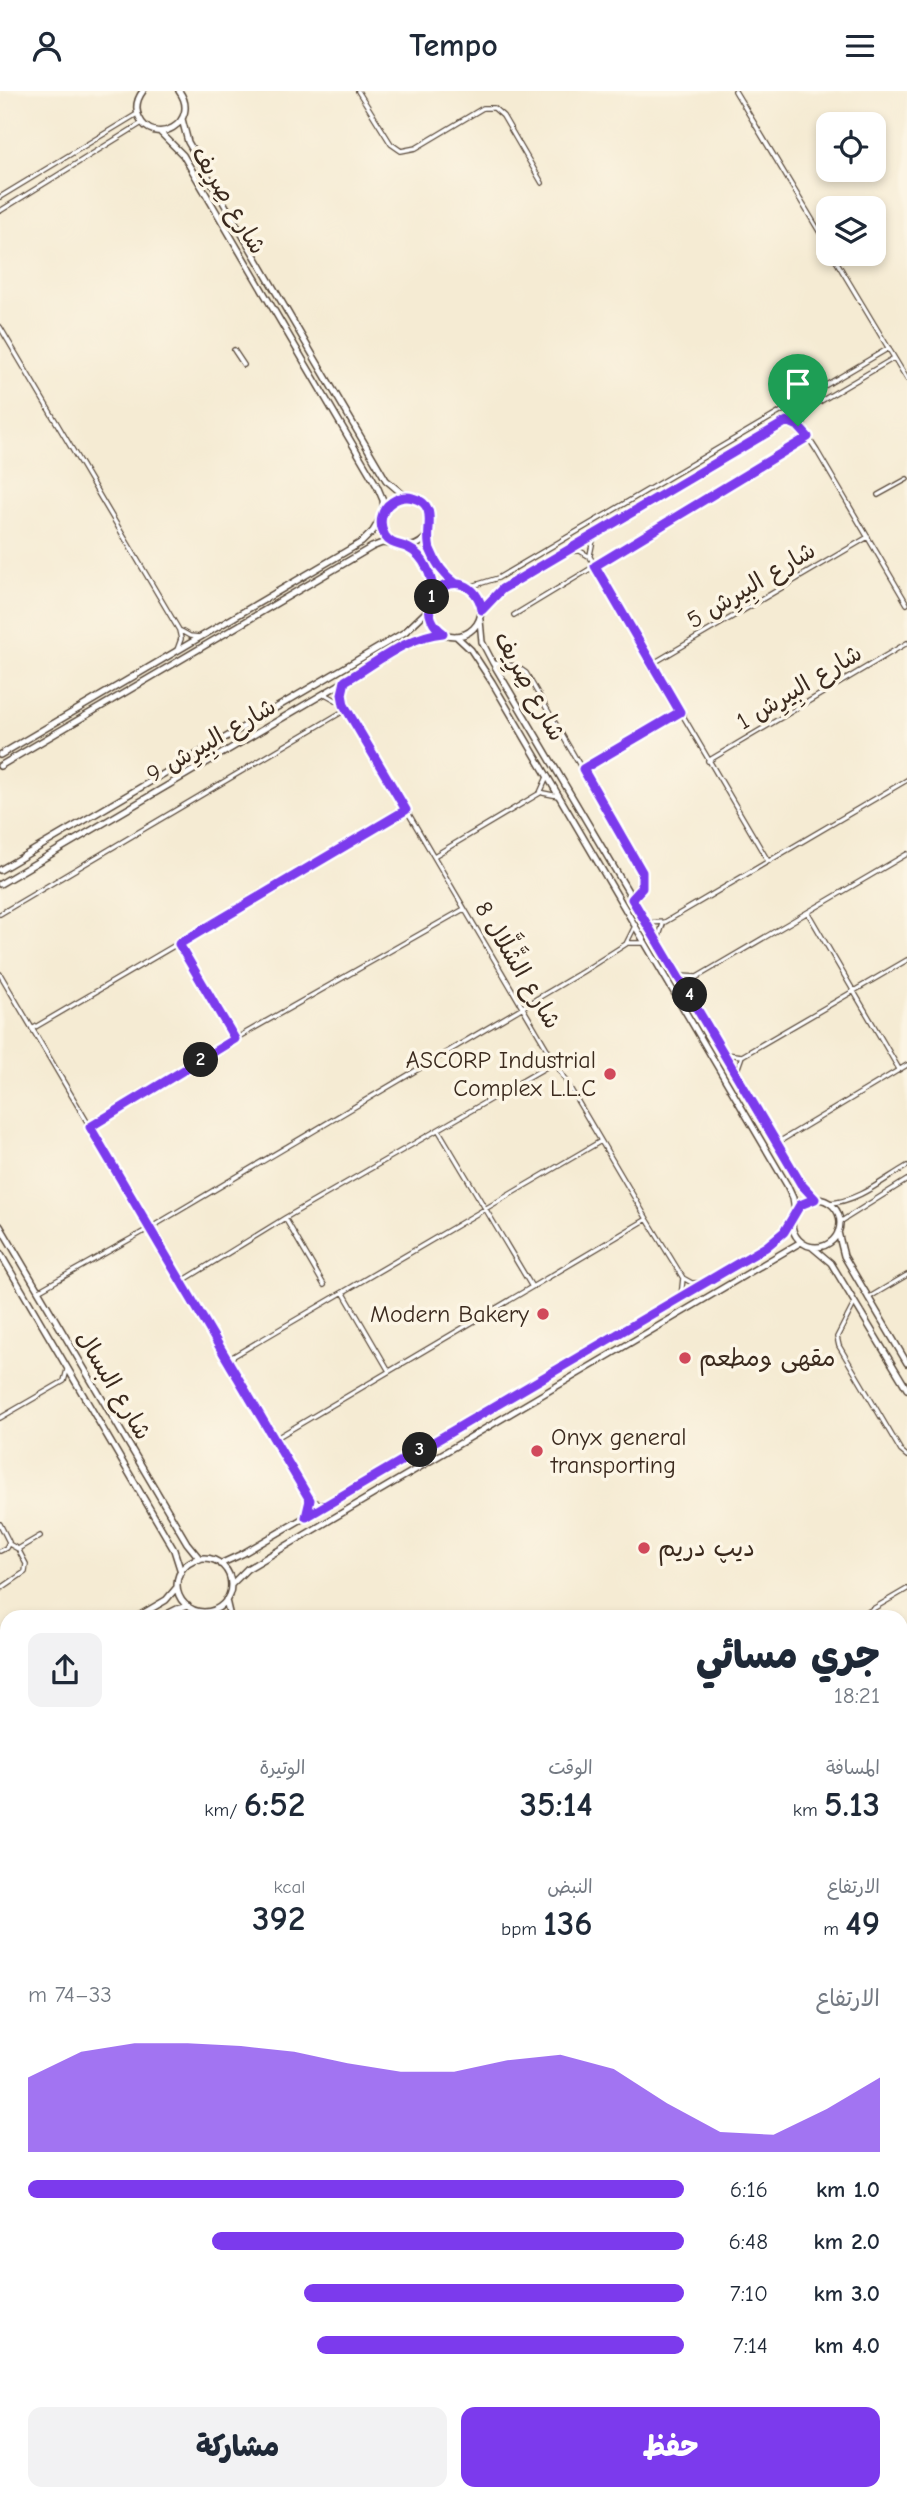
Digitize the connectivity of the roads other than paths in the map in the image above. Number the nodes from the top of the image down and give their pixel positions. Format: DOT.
graph roads {
  1 [pos="179,91"];
  2 [pos="358,91"];
  3 [pos="735,91"];
  4 [pos="141,93"];
  5 [pos="137,114"];
  6 [pos="182,119"];
  7 [pos="142,123"];
  8 [pos="160,132"];
  9 [pos="542,183"];
  10 [pos="0,197"];
  11 [pos="0,211"];
  12 [pos="816,226"];
  13 [pos="839,266"];
  14 [pos="0,327"];
  15 [pos="888,348"];
  16 [pos="234,349"];
  17 [pos="894,358"];
  18 [pos="244,365"];
  19 [pos="907,379"];
  20 [pos="807,409"];
  21 [pos="787,421"];
  22 [pos="804,431"];
  23 [pos="808,437"];
  24 [pos="907,479"];
  25 [pos="878,495"];
  26 [pos="405,497"];
  27 [pos="383,513"];
  28 [pos="428,534"];
  29 [pos="594,535"];
  30 [pos="867,537"];
  31 [pos="394,544"];
  32 [pos="406,547"];
  33 [pos="566,551"];
  34 [pos="590,557"];
  35 [pos="595,566"];
  36 [pos="455,583"];
  37 [pos="469,587"];
  38 [pos="434,594"];
  39 [pos="907,604"];
  40 [pos="428,610"];
  41 [pos="482,610"];
  42 [pos="514,615"];
  43 [pos="480,620"];
  44 [pos="179,630"];
  45 [pos="443,633"];
  46 [pos="456,636"];
  47 [pos="199,637"];
  48 [pos="907,643"];
  49 [pos="177,650"];
  50 [pos="493,663"];
  51 [pos="652,664"];
  52 [pos="345,681"];
  53 [pos="324,694"];
  54 [pos="346,707"];
  55 [pos="680,712"];
  56 [pos="0,755"];
  57 [pos="708,761"];
  58 [pos="0,766"];
  59 [pos="583,769"];
  60 [pos="547,777"];
  61 [pos="907,780"];
  62 [pos="541,793"];
  63 [pos="558,796"];
  64 [pos="406,810"];
  65 [pos="907,855"];
  66 [pos="434,856"];
  67 [pos="768,861"];
  68 [pos="0,870"];
  69 [pos="0,884"];
  70 [pos="632,899"];
  71 [pos="464,909"];
  72 [pos="0,913"];
  73 [pos="808,913"];
  74 [pos="665,922"];
  75 [pos="647,923"];
  76 [pos="634,926"];
  77 [pos="658,941"];
  78 [pos="644,943"];
  79 [pos="179,944"];
  80 [pos="626,944"];
  81 [pos="907,960"];
  82 [pos="0,974"];
  83 [pos="678,975"];
  84 [pos="697,977"];
  85 [pos="853,992"];
  86 [pos="690,994"];
  87 [pos="523,1007"];
  88 [pos="32,1029"];
  89 [pos="235,1039"];
  90 [pos="724,1053"];
  91 [pos="742,1056"];
  92 [pos="555,1062"];
  93 [pos="907,1065"];
  94 [pos="899,1069"];
  95 [pos="736,1074"];
  96 [pos="90,1127"];
  97 [pos="439,1131"];
  98 [pos="601,1140"];
  99 [pos="777,1143"];
  100 [pos="907,1166"];
  101 [pos="907,1180"];
  102 [pos="815,1199"];
  103 [pos="829,1203"];
  104 [pos="486,1208"];
  105 [pos="795,1211"];
  106 [pos="285,1218"];
  107 [pos="647,1219"];
  108 [pos="791,1222"];
  109 [pos="840,1222"];
  110 [pos="0,1226"];
  111 [pos="150,1228"];
  112 [pos="838,1232"];
  113 [pos="801,1242"];
  114 [pos="812,1247"];
  115 [pos="0,1253"];
  116 [pos="907,1275"];
  117 [pos="683,1278"];
  118 [pos="181,1282"];
  119 [pos="705,1283"];
  120 [pos="324,1285"];
  121 [pos="532,1286"];
  122 [pos="38,1291"];
  123 [pos="343,1291"];
  124 [pos="680,1298"];
  125 [pos="868,1298"];
  126 [pos="855,1302"];
  127 [pos="227,1360"];
  128 [pos="907,1363"];
  129 [pos="68,1367"];
  130 [pos="389,1371"];
  131 [pos="64,1381"];
  132 [pos="78,1385"];
  133 [pos="907,1389"];
  134 [pos="0,1418"];
  135 [pos="273,1440"];
  136 [pos="907,1456"];
  137 [pos="310,1500"];
  138 [pos="327,1505"];
  139 [pos="306,1517"];
  140 [pos="0,1524"];
  141 [pos="40,1536"];
  142 [pos="9,1544"];
  143 [pos="18,1549"];
  144 [pos="0,1551"];
  145 [pos="200,1559"];
  146 [pos="220,1564"];
  147 [pos="181,1573"];
  148 [pos="231,1585"];
  149 [pos="177,1587"];
  150 [pos="0,1589"];
  151 [pos="907,1589"];
  152 [pos="226,1600"];
  153 [pos="188,1607"];
  154 [pos="149,1610"];
  155 [pos="175,1610"];
  156 [pos="199,1610"];
  157 [pos="211,1610"];
  158 [pos="228,1610"];
  159 [pos="871,1610"];
  1 -- 6 [label="main road, شارع صِرِيف"];
  2 -- 9 [label="street"];
  3 -- 12 [label="street"];
  4 -- 5 [label="main road"];
  5 -- 7 [label="main road"];
  5 -- 10 [label="street"];
  6 -- 8 [label="main road"];
  6 -- 26 [label="main road, شارع صِرِيف"];
  7 -- 8 [label="main road, شارع صِرِيف"];
  7 -- 11 [label="street"];
  8 -- 27 [label="main road, شارع صِرِيف"];
  13 -- 15 [label="street"];
  14 -- 44 [label="street"];
  15 -- 17 [label="street"];
  15 -- 37 [label="street"];
  16 -- 18 [label="street"];
  17 -- 19 [label="street"];
  17 -- 20 [label="street"];
  20 -- 21 [label="street"];
  20 -- 22 [label="street"];
  21 -- 22 [label="street"];
  21 -- 29 [label="street"];
  22 -- 23 [label="street"];
  23 -- 30 [label="street"];
  23 -- 35 [label="street"];
  24 -- 25 [label="street"];
  26 -- 27 [label="main road"];
  26 -- 28 [label="main road"];
  27 -- 31 [label="main road"];
  27 -- 47 [label="main road"];
  28 -- 32 [label="main road"];
  28 -- 36 [label="main road"];
  29 -- 33 [label="street"];
  29 -- 34 [label="street"];
  30 -- 39 [label="street"];
  30 -- 51 [label="street, شارع البِيرِش 5"];
  31 -- 32 [label="main road"];
  31 -- 58 [label="main road"];
  32 -- 38 [label="main road"];
  33 -- 34 [label="street"];
  33 -- 41 [label="street"];
  34 -- 35 [label="street"];
  35 -- 42 [label="street"];
  35 -- 51 [label="street"];
  36 -- 37 [label="main road"];
  36 -- 38 [label="main road"];
  37 -- 41 [label="main road"];
  38 -- 40 [label="main road"];
  40 -- 45 [label="main road"];
  40 -- 68 [label="main road, شارع البِيرِش 9"];
  41 -- 43 [label="main road"];
  43 -- 46 [label="main road"];
  43 -- 50 [label="main road, شارع صِرِيف"];
  44 -- 47 [label="street"];
  44 -- 49 [label="street"];
  45 -- 46 [label="main road"];
  45 -- 52 [label="main road, شارع البِيرِش 9"];
  46 -- 60 [label="main road, شارع صِرِيف"];
  47 -- 49 [label="main road"];
  48 -- 57 [label="street, شارع البِيرِش 1"];
  49 -- 56 [label="main road"];
  50 -- 59 [label="street"];
  50 -- 70 [label="main road, شارع صِرِيف"];
  51 -- 55 [label="street"];
  52 -- 53 [label="main road, شارع البِيرِش 9"];
  52 -- 54 [label="street"];
  53 -- 54 [label="street"];
  53 -- 69 [label="main road, شارع البِيرِش 9"];
  54 -- 64 [label="street, شارع الشَّلَّال 8"];
  54 -- 72 [label="street"];
  55 -- 57 [label="street"];
  55 -- 59 [label="street"];
  57 -- 67 [label="street"];
  59 -- 70 [label="street"];
  60 -- 62 [label="street"];
  60 -- 63 [label="main road, شارع صِرِيف"];
  61 -- 67 [label="street"];
  62 -- 63 [label="street"];
  62 -- 66 [label="street"];
  63 -- 76 [label="main road, شارع صِرِيف"];
  64 -- 66 [label="street, شارع الشَّلَّال 8"];
  64 -- 79 [label="street"];
  65 -- 73 [label="street"];
  66 -- 71 [label="street, شارع الشَّلَّال 8"];
  67 -- 74 [label="street"];
  70 -- 75 [label="main road, شارع صِرِيف"];
  71 -- 87 [label="street, شارع الشَّلَّال 8"];
  71 -- 89 [label="street"];
  73 -- 84 [label="street"];
  73 -- 85 [label="street"];
  74 -- 75 [label="street"];
  74 -- 77 [label="street"];
  75 -- 77 [label="main road, شارع صِرِيف"];
  76 -- 78 [label="main road, شارع صِرِيف"];
  76 -- 80 [label="street"];
  77 -- 83 [label="main road, شارع صِرِيف"];
  78 -- 80 [label="street"];
  78 -- 105 [label="main road, شارع صِرِيف"];
  79 -- 88 [label="street"];
  79 -- 89 [label="street"];
  80 -- 87 [label="street"];
  81 -- 85 [label="street"];
  82 -- 88 [label="street"];
  83 -- 84 [label="street"];
  83 -- 86 [label="main road, شارع صِرِيف"];
  84 -- 86 [label="street"];
  85 -- 91 [label="street"];
  85 -- 94 [label="street"];
  86 -- 90 [label="main road, شارع صِرِيف"];
  87 -- 92 [label="street, شارع الشَّلَّال 8"];
  87 -- 111 [label="street"];
  88 -- 96 [label="street"];
  89 -- 96 [label="street"];
  90 -- 91 [label="street"];
  90 -- 95 [label="main road, شارع صِرِيف"];
  91 -- 95 [label="street"];
  92 -- 97 [label="street"];
  92 -- 98 [label="street, شارع الشَّلَّال 8"];
  93 -- 94 [label="street"];
  94 -- 99 [label="street"];
  95 -- 99 [label="main road, شارع صِرِيف"];
  96 -- 111 [label="street"];
  97 -- 104 [label="street"];
  97 -- 106 [label="street"];
  98 -- 104 [label="street"];
  98 -- 107 [label="street, شارع الشَّلَّال 8"];
  99 -- 102 [label="main road, شارع صِرِيف"];
  100 -- 103 [label="street"];
  101 -- 109 [label="street"];
  102 -- 103 [label="main road"];
  102 -- 105 [label="main road"];
  103 -- 109 [label="main road"];
  104 -- 121 [label="street"];
  104 -- 123 [label="street"];
  105 -- 108 [label="main road"];
  106 -- 118 [label="street"];
  106 -- 120 [label="street"];
  107 -- 117 [label="street, شارع الشَّلَّال 8"];
  107 -- 121 [label="street"];
  108 -- 113 [label="main road"];
  108 -- 119 [label="main road"];
  109 -- 112 [label="main road"];
  110 -- 122 [label="main road, شارع البسال"];
  111 -- 118 [label="street"];
  111 -- 122 [label="street"];
  112 -- 114 [label="main road"];
  112 -- 125 [label="main road"];
  113 -- 114 [label="main road"];
  113 -- 148 [label="main road"];
  114 -- 126 [label="main road"];
  115 -- 129 [label="main road, شارع البسال"];
  116 -- 125 [label="street"];
  117 -- 119 [label="street"];
  117 -- 124 [label="street"];
  118 -- 127 [label="street"];
  119 -- 124 [label="main road"];
  121 -- 130 [label="street"];
  122 -- 145 [label="main road, شارع البسال"];
  123 -- 127 [label="street"];
  123 -- 130 [label="street"];
  124 -- 138 [label="main road"];
  125 -- 128 [label="main road"];
  126 -- 133 [label="main road"];
  126 -- 136 [label="street"];
  127 -- 135 [label="street"];
  129 -- 131 [label="street"];
  129 -- 132 [label="main road, شارع البسال"];
  130 -- 135 [label="street"];
  131 -- 132 [label="street"];
  131 -- 134 [label="street"];
  132 -- 147 [label="main road, شارع البسال"];
  135 -- 137 [label="street"];
  137 -- 138 [label="street"];
  137 -- 139 [label="street"];
  138 -- 139 [label="main road"];
  139 -- 146 [label="main road"];
  140 -- 142 [label="street"];
  141 -- 143 [label="street"];
  142 -- 143 [label="street"];
  142 -- 144 [label="street"];
  143 -- 150 [label="street"];
  145 -- 146 [label="main road"];
  145 -- 147 [label="main road"];
  146 -- 148 [label="main road"];
  147 -- 149 [label="main road"];
  148 -- 152 [label="main road"];
  149 -- 153 [label="main road"];
  149 -- 154 [label="main road"];
  151 -- 159 [label="street"];
  152 -- 157 [label="main road"];
  152 -- 158 [label="main road"];
  153 -- 155 [label="main road"];
  153 -- 156 [label="main road"];
}
